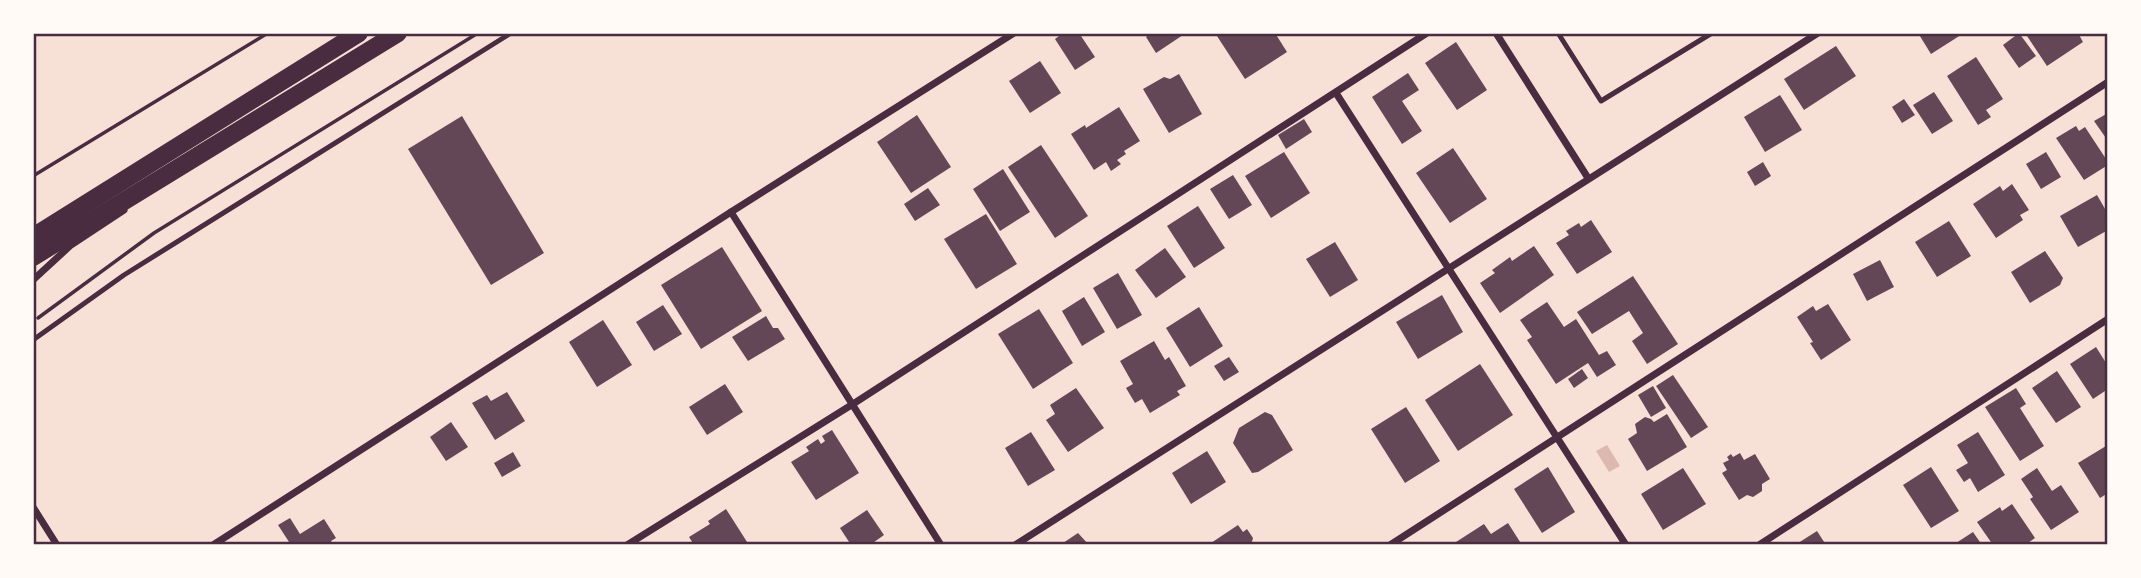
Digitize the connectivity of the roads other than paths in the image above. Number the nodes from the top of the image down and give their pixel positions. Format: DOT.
graph roads {
  1 [pos="359,33"];
  2 [pos="398,33"];
  3 [pos="511,33"];
  4 [pos="1014,33"];
  5 [pos="1427,33"];
  6 [pos="1496,33"];
  7 [pos="1558,33"];
  8 [pos="1712,33"];
  9 [pos="1818,33"];
  10 [pos="2108,82"];
  11 [pos="1336,93"];
  12 [pos="1588,178"];
  13 [pos="150,186"];
  14 [pos="731,212"];
  15 [pos="33,237"];
  16 [pos="33,257"];
  17 [pos="1450,269"];
  18 [pos="33,279"];
  19 [pos="2108,319"];
  20 [pos="33,340"];
  21 [pos="853,404"];
  22 [pos="1557,437"];
  23 [pos="33,507"];
  24 [pos="57,545"];
  25 [pos="213,545"];
  26 [pos="627,545"];
  27 [pos="941,545"];
  28 [pos="1015,545"];
  29 [pos="1390,545"];
  30 [pos="1626,545"];
  31 [pos="1759,545"];
  1 -- 15 [label="highway"];
  2 -- 13 [label="highway"];
  3 -- 20 [label="lane"];
  4 -- 14 [label="street"];
  5 -- 11 [label="street"];
  6 -- 12 [label="street"];
  7 -- 8 [label="lane"];
  9 -- 12 [label="street"];
  10 -- 22 [label="street"];
  11 -- 17 [label="street"];
  11 -- 21 [label="street"];
  12 -- 17 [label="street"];
  13 -- 16 [label="highway"];
  13 -- 18 [label="street"];
  14 -- 21 [label="street"];
  14 -- 25 [label="street"];
  17 -- 22 [label="street"];
  17 -- 28 [label="street"];
  19 -- 31 [label="street"];
  21 -- 26 [label="street"];
  21 -- 27 [label="street"];
  22 -- 29 [label="street"];
  22 -- 30 [label="street"];
  23 -- 24 [label="street"];
}
